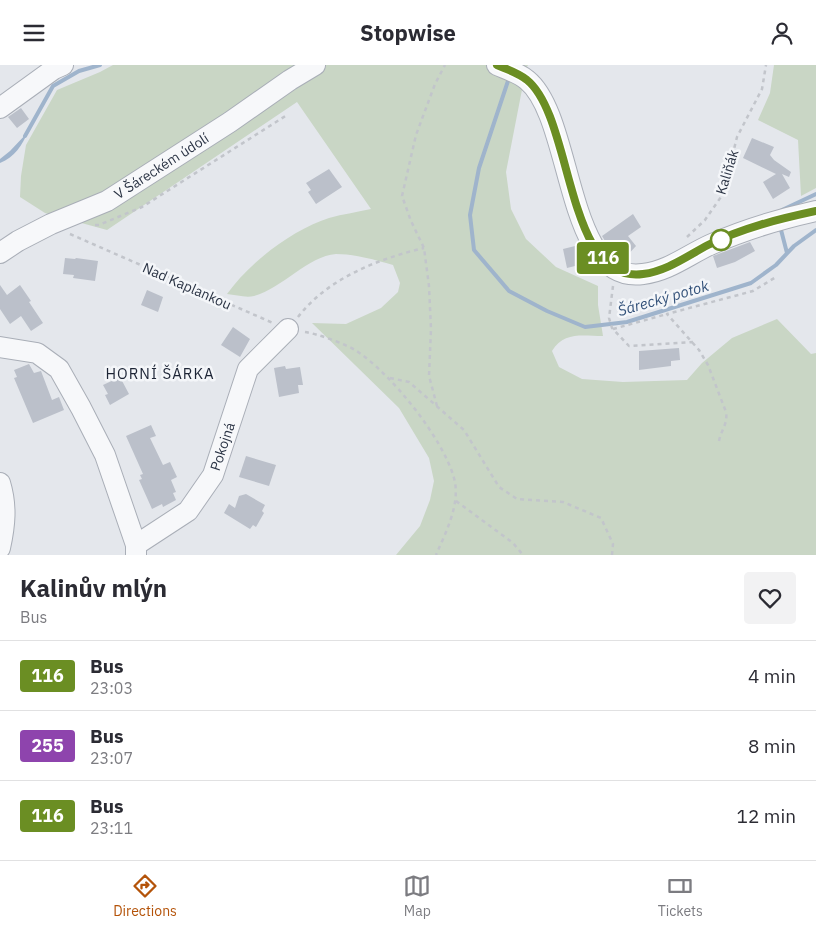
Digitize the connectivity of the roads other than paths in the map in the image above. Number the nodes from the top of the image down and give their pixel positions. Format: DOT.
graph roads {
  1 [pos="64,65"];
  2 [pos="315,65"];
  3 [pos="497,65"];
  4 [pos="0,108"];
  5 [pos="816,211"];
  6 [pos="0,253"];
  7 [pos="288,329"];
  8 [pos="0,347"];
  9 [pos="0,483"];
  10 [pos="0,548"];
  11 [pos="136,550"];
  1 -- 4 [label="street"];
  2 -- 6 [label="street, V Šáreckém údolí"];
  3 -- 5 [label="street"];
  7 -- 11 [label="street, Pokojná"];
  8 -- 11 [label="street, Pokojná"];
  9 -- 10 [label="street"];
}
